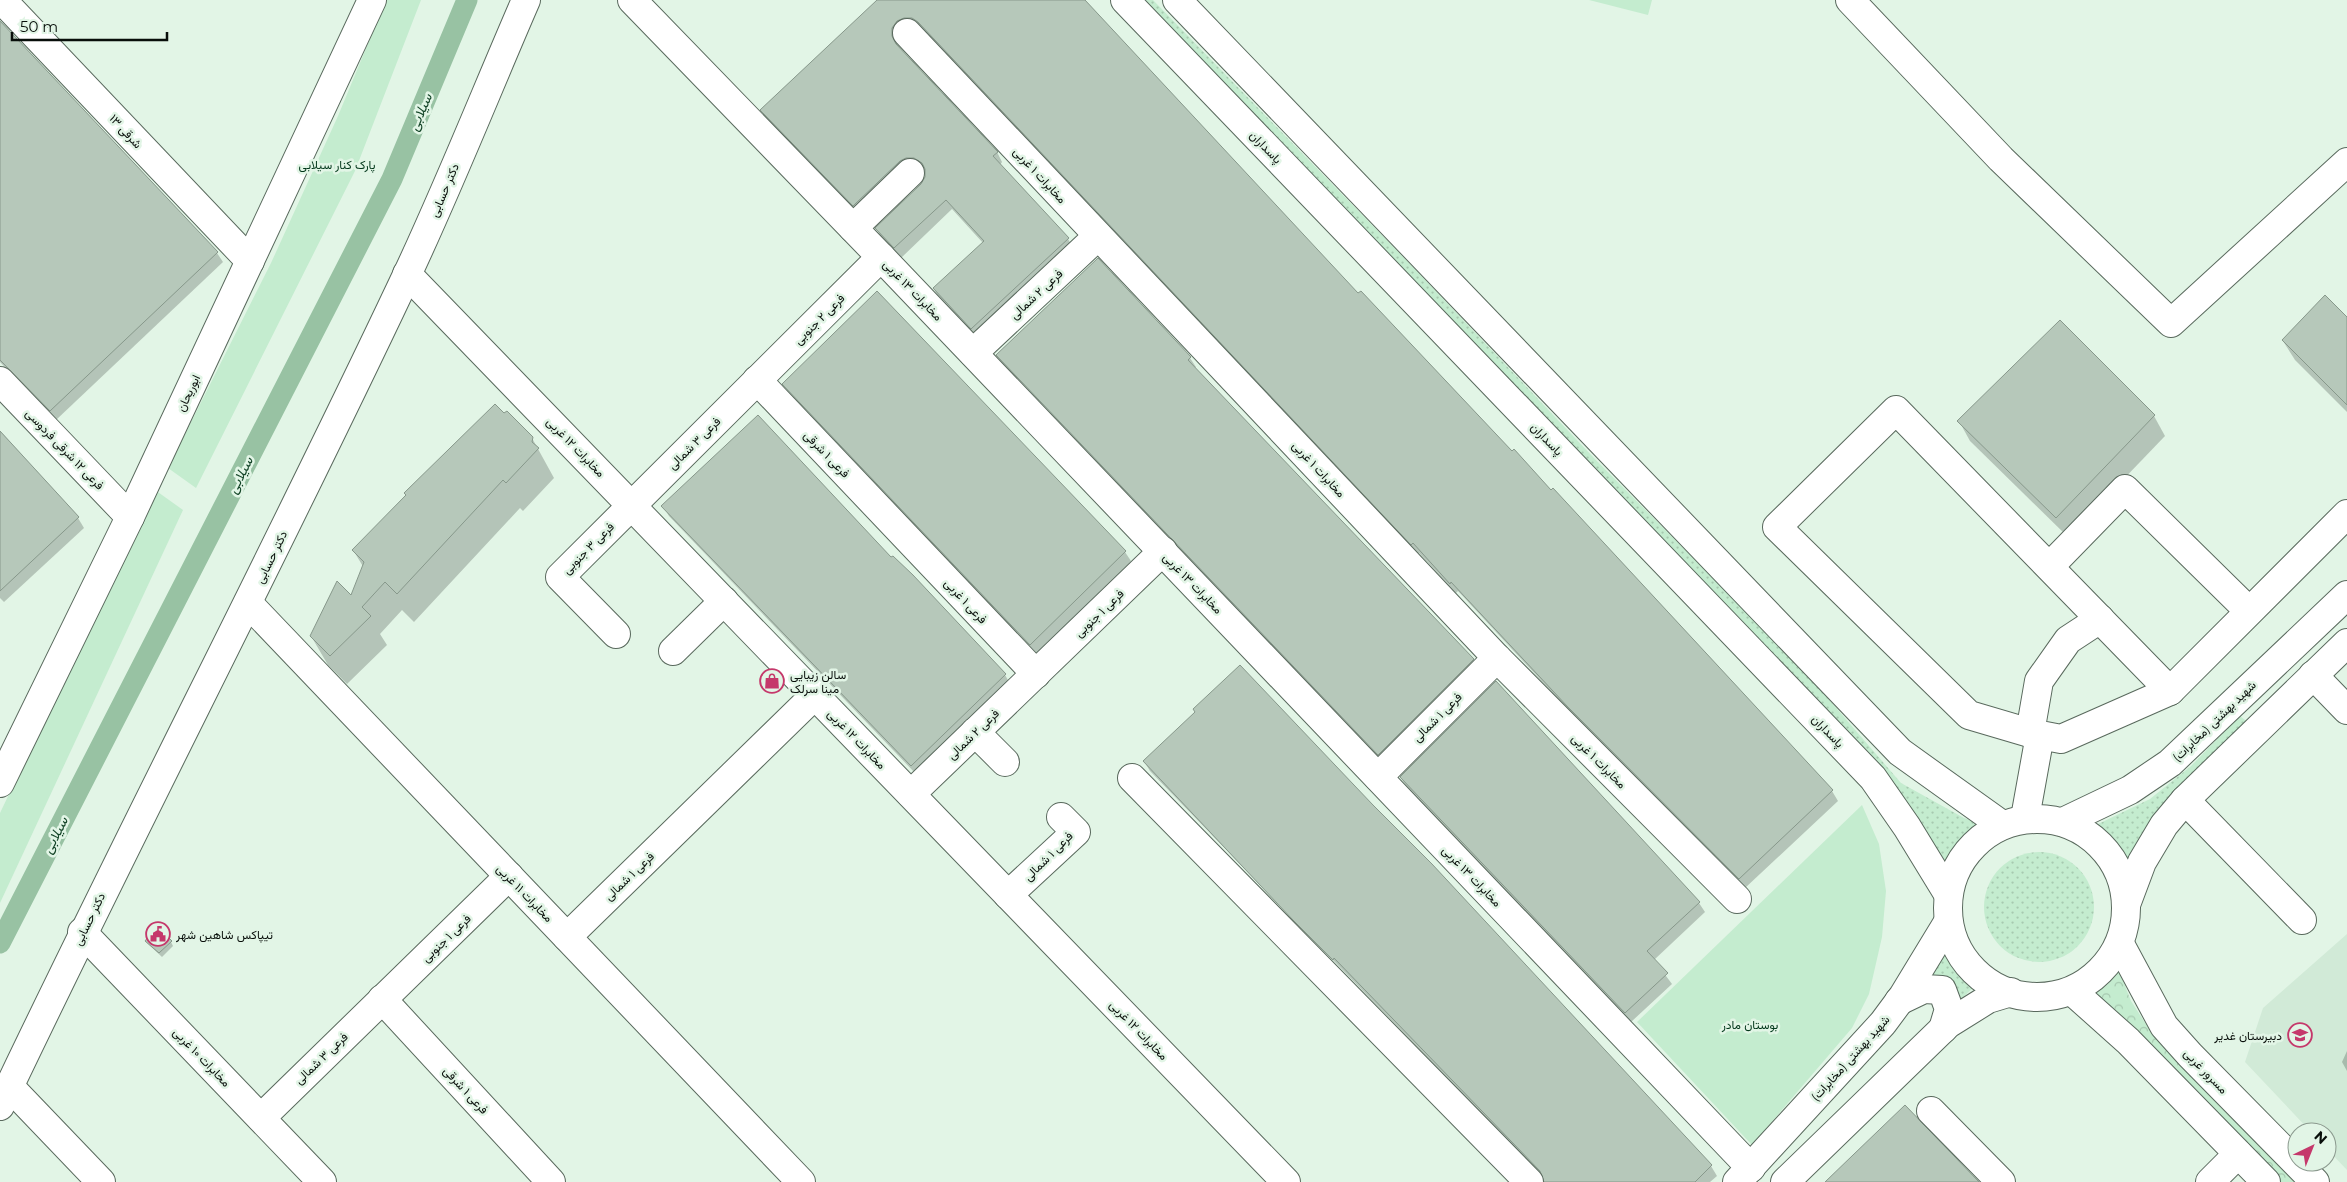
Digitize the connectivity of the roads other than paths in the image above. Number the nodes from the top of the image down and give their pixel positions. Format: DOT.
graph roads {
  1 [pos="2,0"];
  2 [pos="372,0"];
  3 [pos="526,0"];
  4 [pos="632,0"];
  5 [pos="1125,0"];
  6 [pos="1177,0"];
  7 [pos="1850,0"];
  8 [pos="906,33"];
  9 [pos="2347,162"];
  10 [pos="910,173"];
  11 [pos="853,228"];
  12 [pos="1098,236"];
  13 [pos="881,256"];
  14 [pos="250,261"];
  15 [pos="408,274"];
  16 [pos="973,353"];
  17 [pos="757,380"];
  18 [pos="0,381"];
  19 [pos="632,505"];
  20 [pos="2347,514"];
  21 [pos="130,517"];
  22 [pos="896,527"];
  23 [pos="1163,551"];
  24 [pos="2050,566"];
  25 [pos="2347,595"];
  26 [pos="724,601"];
  27 [pos="248,603"];
  28 [pos="2249,611"];
  29 [pos="2100,619"];
  30 [pos="616,634"];
  31 [pos="2347,643"];
  32 [pos="673,651"];
  33 [pos="1497,658"];
  34 [pos="1036,674"];
  35 [pos="2313,675"];
  36 [pos="2170,691"];
  37 [pos="815,695"];
  38 [pos="2347,710"];
  39 [pos="975,732"];
  40 [pos="2035,734"];
  41 [pos="1005,762"];
  42 [pos="1378,777"];
  43 [pos="1132,778"];
  44 [pos="0,783"];
  45 [pos="911,794"];
  46 [pos="2185,800"];
  47 [pos="1061,817"];
  48 [pos="2014,821"];
  49 [pos="2063,822"];
  50 [pos="509,876"];
  51 [pos="1948,894"];
  52 [pos="1008,895"];
  53 [pos="1737,899"];
  54 [pos="2127,902"];
  55 [pos="2302,920"];
  56 [pos="1948,922"];
  57 [pos="82,932"];
  58 [pos="567,937"];
  59 [pos="2120,944"];
  60 [pos="2072,991"];
  61 [pos="2011,992"];
  62 [pos="382,999"];
  63 [pos="1899,1001"];
  64 [pos="1943,1029"];
  65 [pos="5,1096"];
  66 [pos="1932,1110"];
  67 [pos="261,1118"];
  68 [pos="2238,1154"];
  69 [pos="1744,1175"];
  70 [pos="101,1182"];
  71 [pos="322,1182"];
  72 [pos="551,1182"];
  73 [pos="801,1182"];
  74 [pos="1286,1182"];
  75 [pos="1529,1182"];
  76 [pos="1785,1182"];
  77 [pos="2000,1182"];
  78 [pos="2210,1182"];
  79 [pos="2266,1182"];
  80 [pos="2315,1182"];
  1 -- 14 [label="street, ۱۳ شرقی"];
  2 -- 14 [label="street, ابوریحان"];
  3 -- 15 [label="street, دکتر حسابی"];
  4 -- 11 [label="street, مخابرات ۱۳ غربی"];
  5 -- 51 [label="street, پاسداران"];
  6 -- 48 [label="street"];
  7 -- 9 [label="street"];
  8 -- 12 [label="street, مخابرات ۱ غربی"];
  10 -- 11 [label="street"];
  11 -- 13 [label="street, مخابرات ۱۳ غربی"];
  12 -- 16 [label="street, فرعی ۲ شمالی"];
  12 -- 33 [label="street, مخابرات ۱ غربی"];
  13 -- 16 [label="street, مخابرات ۱۳ غربی"];
  13 -- 17 [label="street, فرعی ۲ جنوبی"];
  14 -- 21 [label="street, ابوریحان"];
  15 -- 19 [label="street, مخابرات ۱۲ غربی"];
  15 -- 27 [label="street, دکتر حسابی"];
  16 -- 23 [label="street, مخابرات ۱۳ غربی"];
  17 -- 19 [label="street, فرعی ۳ شمالی"];
  17 -- 22 [label="street, فرعی ۱ شرقی"];
  18 -- 21 [label="street, فرعی ۱۲ شرقی فردوسی"];
  19 -- 26 [label="street, مخابرات ۱۲ غربی"];
  19 -- 30 [label="street, فرعی ۳ جنوبی"];
  20 -- 28 [label="street"];
  21 -- 44 [label="street, ابوریحان"];
  22 -- 34 [label="street, فرعی ۱ غربی"];
  23 -- 34 [label="street, فرعی ۱ جنوبی"];
  23 -- 42 [label="street, مخابرات ۱۳ غربی"];
  24 -- 28 [label="street"];
  24 -- 29 [label="street"];
  24 -- 40 [label="street"];
  25 -- 49 [label="street, شهید بهشتی (مخابرات)"];
  26 -- 32 [label="street"];
  26 -- 37 [label="street, مخابرات ۱۲ غربی"];
  27 -- 50 [label="street, مخابرات ۱۱ غربی"];
  27 -- 57 [label="street, دکتر حسابی"];
  28 -- 36 [label="street"];
  29 -- 36 [label="street"];
  29 -- 40 [label="street"];
  31 -- 35 [label="street"];
  33 -- 42 [label="street, فرعی ۱ شمالی"];
  33 -- 53 [label="street, مخابرات ۱ غربی"];
  34 -- 39 [label="street, فرعی ۲ شمالی"];
  35 -- 38 [label="street"];
  35 -- 46 [label="street"];
  36 -- 40 [label="street"];
  37 -- 45 [label="street, مخابرات ۱۲ غربی"];
  37 -- 58 [label="street, فرعی ۱ شمالی"];
  39 -- 41 [label="street"];
  39 -- 45 [label="street, فرعی ۲ شمالی"];
  40 -- 48 [label="street"];
  42 -- 69 [label="street, مخابرات ۱۳ غربی"];
  43 -- 75 [label="street"];
  45 -- 52 [label="street, مخابرات ۱۲ غربی"];
  46 -- 54 [label="street"];
  46 -- 55 [label="street"];
  47 -- 52 [label="street, فرعی ۱ شمالی"];
  48 -- 49 [label="street"];
  48 -- 51 [label="street"];
  49 -- 54 [label="street"];
  50 -- 58 [label="street, مخابرات ۱۱ غربی"];
  50 -- 62 [label="street, فرعی ۱ جنوبی"];
  51 -- 56 [label="street"];
  52 -- 74 [label="street, مخابرات ۱۲ غربی"];
  54 -- 59 [label="street"];
  56 -- 61 [label="street"];
  56 -- 63 [label="street, شهید بهشتی (مخابرات)"];
  57 -- 65 [label="street, دکتر حسابی"];
  57 -- 67 [label="street, مخابرات ۱۰ غربی"];
  58 -- 73 [label="street, مخابرات ۱۱ غربی"];
  59 -- 60 [label="street"];
  59 -- 80 [label="street, مسرور غربی"];
  60 -- 61 [label="street"];
  60 -- 68 [label="street"];
  61 -- 64 [label="street"];
  62 -- 67 [label="street, فرعی ۳ شمالی"];
  62 -- 72 [label="street, فرعی ۱ شرقی"];
  63 -- 64 [label="street"];
  63 -- 69 [label="street, شهید بهشتی (مخابرات)"];
  64 -- 76 [label="street"];
  65 -- 70 [label="street"];
  66 -- 77 [label="street"];
  67 -- 71 [label="street, مخابرات ۱۰ غربی"];
  68 -- 78 [label="street"];
  68 -- 79 [label="street"];
}
